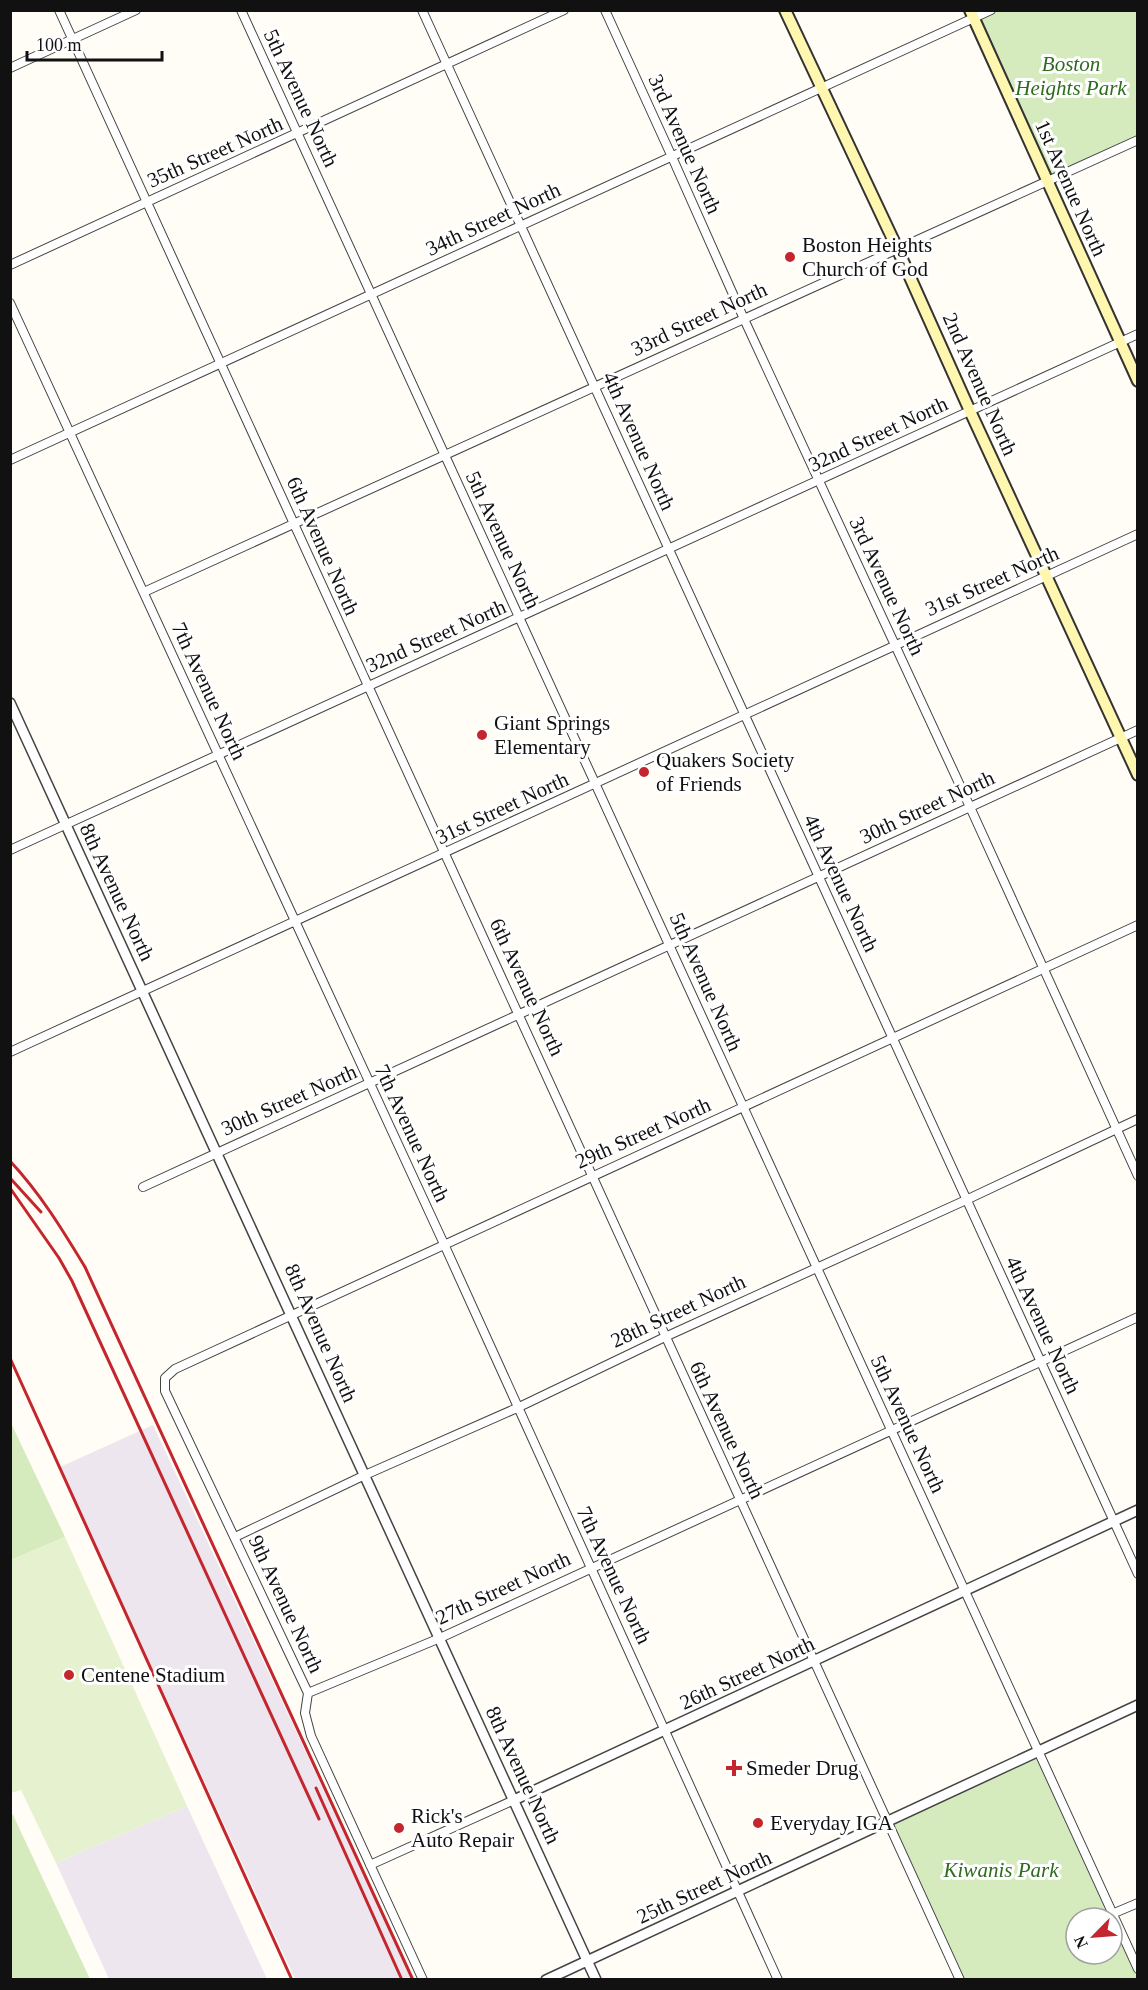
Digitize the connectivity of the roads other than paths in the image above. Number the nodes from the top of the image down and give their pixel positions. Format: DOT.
graph roads {
  1 [pos="59,10"];
  2 [pos="136,10"];
  3 [pos="241,10"];
  4 [pos="422,10"];
  5 [pos="564,10"];
  6 [pos="605,10"];
  7 [pos="785,10"];
  8 [pos="991,10"];
  9 [pos="972,14"];
  10 [pos="72,40"];
  11 [pos="447,63"];
  12 [pos="10,68"];
  13 [pos="822,89"];
  14 [pos="298,134"];
  15 [pos="1137,140"];
  16 [pos="672,157"];
  17 [pos="1046,181"];
  18 [pos="147,202"];
  19 [pos="521,225"];
  20 [pos="897,248"];
  21 [pos="10,265"];
  22 [pos="371,296"];
  23 [pos="10,303"];
  24 [pos="744,319"];
  25 [pos="1137,334"];
  26 [pos="1120,342"];
  27 [pos="221,364"];
  28 [pos="1137,381"];
  29 [pos="594,387"];
  30 [pos="970,411"];
  31 [pos="70,433"];
  32 [pos="445,455"];
  33 [pos="10,460"];
  34 [pos="819,481"];
  35 [pos="294,525"];
  36 [pos="1137,534"];
  37 [pos="669,550"];
  38 [pos="1046,576"];
  39 [pos="144,592"];
  40 [pos="519,618"];
  41 [pos="895,645"];
  42 [pos="367,686"];
  43 [pos="10,703"];
  44 [pos="744,716"];
  45 [pos="1137,730"];
  46 [pos="1120,738"];
  47 [pos="219,754"];
  48 [pos="1137,775"];
  49 [pos="596,784"];
  50 [pos="970,807"];
  51 [pos="66,825"];
  52 [pos="10,850"];
  53 [pos="446,853"];
  54 [pos="820,877"];
  55 [pos="296,922"];
  56 [pos="1137,925"];
  57 [pos="669,945"];
  58 [pos="1044,968"];
  59 [pos="144,992"];
  60 [pos="520,1014"];
  61 [pos="892,1038"];
  62 [pos="10,1052"];
  63 [pos="370,1084"];
  64 [pos="743,1107"];
  65 [pos="1137,1119"];
  66 [pos="1116,1129"];
  67 [pos="218,1152"];
  68 [pos="594,1175"];
  69 [pos="1137,1176"];
  70 [pos="143,1187"];
  71 [pos="966,1200"];
  72 [pos="444,1244"];
  73 [pos="816,1267"];
  74 [pos="292,1314"];
  75 [pos="1137,1317"];
  76 [pos="664,1336"];
  77 [pos="1041,1363"];
  78 [pos="165,1378"];
  79 [pos="517,1408"];
  80 [pos="890,1430"];
  81 [pos="365,1475"];
  82 [pos="739,1499"];
  83 [pos="1137,1510"];
  84 [pos="1112,1521"];
  85 [pos="235,1537"];
  86 [pos="591,1567"];
  87 [pos="1137,1574"];
  88 [pos="965,1590"];
  89 [pos="440,1638"];
  90 [pos="814,1661"];
  91 [pos="308,1693"];
  92 [pos="1137,1705"];
  93 [pos="665,1730"];
  94 [pos="1038,1752"];
  95 [pos="514,1800"];
  96 [pos="888,1822"];
  97 [pos="370,1865"];
  98 [pos="739,1891"];
  99 [pos="1109,1906"];
  100 [pos="1124,1939"];
  101 [pos="588,1960"];
  102 [pos="1137,1969"];
  103 [pos="423,1980"];
  104 [pos="546,1980"];
  105 [pos="596,1980"];
  106 [pos="778,1980"];
  107 [pos="960,1980"];
  1 -- 10 [label="street, 6th Avenue North"];
  2 -- 10 [label="street"];
  3 -- 14 [label="street, 5th Avenue North"];
  4 -- 11 [label="street, 4th Avenue North"];
  5 -- 11 [label="street, 35th Street North"];
  6 -- 16 [label="street, 3rd Avenue North"];
  7 -- 13 [label="main road, 2nd Avenue North"];
  8 -- 9 [label="street, 34th Street North"];
  9 -- 13 [label="street, 34th Street North"];
  9 -- 17 [label="main road, 1st Avenue North"];
  10 -- 12 [label="street"];
  10 -- 18 [label="street, 6th Avenue North"];
  11 -- 14 [label="street, 35th Street North"];
  11 -- 19 [label="street, 4th Avenue North"];
  13 -- 16 [label="street, 34th Street North"];
  13 -- 20 [label="main road, 2nd Avenue North"];
  14 -- 18 [label="street, 35th Street North"];
  14 -- 22 [label="street, 5th Avenue North"];
  15 -- 17 [label="street, 33rd Street North"];
  16 -- 19 [label="street, 34th Street North"];
  16 -- 24 [label="street, 3rd Avenue North"];
  17 -- 20 [label="street, 33rd Street North"];
  17 -- 26 [label="main road, 1st Avenue North"];
  18 -- 21 [label="street, 35th Street North"];
  18 -- 27 [label="street, 6th Avenue North"];
  19 -- 22 [label="street, 34th Street North"];
  19 -- 29 [label="street, 4th Avenue North"];
  20 -- 24 [label="street, 33rd Street North"];
  20 -- 30 [label="main road, 2nd Avenue North"];
  22 -- 27 [label="street, 34th Street North"];
  22 -- 32 [label="street, 5th Avenue North"];
  23 -- 31 [label="street, 7th Avenue North"];
  24 -- 29 [label="street, 33rd Street North"];
  24 -- 34 [label="street, 3rd Avenue North"];
  25 -- 26 [label="street, 32nd Street North"];
  26 -- 28 [label="main road, 1st Avenue North"];
  26 -- 30 [label="street, 32nd Street North"];
  27 -- 31 [label="street, 34th Street North"];
  27 -- 35 [label="street, 6th Avenue North"];
  29 -- 32 [label="street, 33rd Street North"];
  29 -- 37 [label="street, 4th Avenue North"];
  30 -- 34 [label="street, 32nd Street North"];
  30 -- 38 [label="main road, 2nd Avenue North"];
  31 -- 33 [label="street, 34th Street North"];
  31 -- 39 [label="street, 7th Avenue North"];
  32 -- 35 [label="street, 33rd Street North"];
  32 -- 40 [label="street, 5th Avenue North"];
  34 -- 37 [label="street, 32nd Street North"];
  34 -- 41 [label="street, 3rd Avenue North"];
  35 -- 39 [label="street, 33rd Street North"];
  35 -- 42 [label="street, 6th Avenue North"];
  36 -- 38 [label="street, 31st Street North"];
  37 -- 40 [label="street, 32nd Street North"];
  37 -- 44 [label="street, 4th Avenue North"];
  38 -- 41 [label="street, 31st Street North"];
  38 -- 46 [label="main road, 2nd Avenue North"];
  39 -- 47 [label="street, 7th Avenue North"];
  40 -- 42 [label="street, 32nd Street North"];
  40 -- 49 [label="street, 5th Avenue North"];
  41 -- 44 [label="street, 31st Street North"];
  41 -- 50 [label="street, 3rd Avenue North"];
  42 -- 47 [label="street, 32nd Street North"];
  42 -- 53 [label="street, 6th Avenue North"];
  43 -- 51 [label="street, 8th Avenue North"];
  44 -- 49 [label="street, 31st Street North"];
  44 -- 54 [label="street, 4th Avenue North"];
  45 -- 46 [label="street, 30th Street North"];
  46 -- 48 [label="main road, 2nd Avenue North"];
  46 -- 50 [label="street, 30th Street North"];
  47 -- 51 [label="street, 32nd Street North"];
  47 -- 55 [label="street, 7th Avenue North"];
  49 -- 53 [label="street, 31st Street North"];
  49 -- 57 [label="street, 5th Avenue North"];
  50 -- 54 [label="street, 30th Street North"];
  50 -- 58 [label="street, 3rd Avenue North"];
  51 -- 52 [label="street, 32nd Street North"];
  51 -- 59 [label="street, 8th Avenue North"];
  53 -- 55 [label="street, 31st Street North"];
  53 -- 60 [label="street, 6th Avenue North"];
  54 -- 57 [label="street, 30th Street North"];
  54 -- 61 [label="street, 4th Avenue North"];
  55 -- 59 [label="street, 31st Street North"];
  55 -- 63 [label="street, 7th Avenue North"];
  56 -- 58 [label="street, 29th Street North"];
  57 -- 60 [label="street, 30th Street North"];
  57 -- 64 [label="street, 5th Avenue North"];
  58 -- 61 [label="street, 29th Street North"];
  58 -- 66 [label="street, 3rd Avenue North"];
  59 -- 62 [label="street, 31st Street North"];
  59 -- 67 [label="street, 8th Avenue North"];
  60 -- 63 [label="street, 30th Street North"];
  60 -- 68 [label="street, 6th Avenue North"];
  61 -- 64 [label="street, 29th Street North"];
  61 -- 71 [label="street, 4th Avenue North"];
  63 -- 67 [label="street, 30th Street North"];
  63 -- 72 [label="street, 7th Avenue North"];
  64 -- 68 [label="street, 29th Street North"];
  64 -- 73 [label="street, 5th Avenue North"];
  65 -- 66 [label="street, 28th Street North"];
  66 -- 69 [label="street, 3rd Avenue North"];
  66 -- 71 [label="street, 28th Street North"];
  67 -- 70 [label="street, 30th Street North"];
  67 -- 74 [label="street, 8th Avenue North"];
  68 -- 72 [label="street, 29th Street North"];
  68 -- 76 [label="street, 6th Avenue North"];
  71 -- 73 [label="street, 28th Street North"];
  71 -- 77 [label="street, 4th Avenue North"];
  72 -- 74 [label="street, 29th Street North"];
  72 -- 79 [label="street, 7th Avenue North"];
  73 -- 76 [label="street, 28th Street North"];
  73 -- 80 [label="street, 5th Avenue North"];
  74 -- 78 [label="street, 29th Street North"];
  74 -- 81 [label="street, 8th Avenue North"];
  75 -- 77 [label="street, 27th Street North"];
  76 -- 79 [label="street, 28th Street North"];
  76 -- 82 [label="street, 6th Avenue North"];
  77 -- 80 [label="street, 27th Street North"];
  77 -- 84 [label="street, 4th Avenue North"];
  78 -- 85 [label="street, 9th Avenue North"];
  79 -- 81 [label="street, 28th Street North"];
  79 -- 86 [label="street, 7th Avenue North"];
  80 -- 82 [label="street, 27th Street North"];
  80 -- 88 [label="street, 5th Avenue North"];
  81 -- 85 [label="street, 28th Street North"];
  81 -- 89 [label="street, 8th Avenue North"];
  82 -- 86 [label="street, 27th Street North"];
  82 -- 90 [label="street, 6th Avenue North"];
  83 -- 84 [label="street, 26th Street North"];
  84 -- 87 [label="street, 4th Avenue North"];
  84 -- 88 [label="street, 26th Street North"];
  85 -- 91 [label="street, 9th Avenue North"];
  86 -- 89 [label="street, 27th Street North"];
  86 -- 93 [label="street, 7th Avenue North"];
  88 -- 90 [label="street, 26th Street North"];
  88 -- 94 [label="street, 5th Avenue North"];
  89 -- 91 [label="street, 27th Street North"];
  89 -- 95 [label="street, 8th Avenue North"];
  90 -- 93 [label="street, 26th Street North"];
  90 -- 96 [label="street, 6th Avenue North"];
  91 -- 97 [label="street, 9th Avenue North"];
  92 -- 94 [label="street, 25th Street North"];
  93 -- 95 [label="street, 26th Street North"];
  93 -- 98 [label="street, 7th Avenue North"];
  94 -- 96 [label="street, 25th Street North"];
  94 -- 99 [label="street, 5th Avenue North"];
  95 -- 97 [label="street, 26th Street North"];
  95 -- 101 [label="street, 8th Avenue North"];
  96 -- 98 [label="street, 25th Street North"];
  96 -- 107 [label="street, 6th Avenue North"];
  97 -- 103 [label="street, 9th Avenue North"];
  98 -- 101 [label="street, 25th Street North"];
  98 -- 106 [label="street, 7th Avenue North"];
  100 -- 102 [label="street, 5th Avenue North"];
  101 -- 104 [label="street, 25th Street North"];
  101 -- 105 [label="street, 8th Avenue North"];
}
